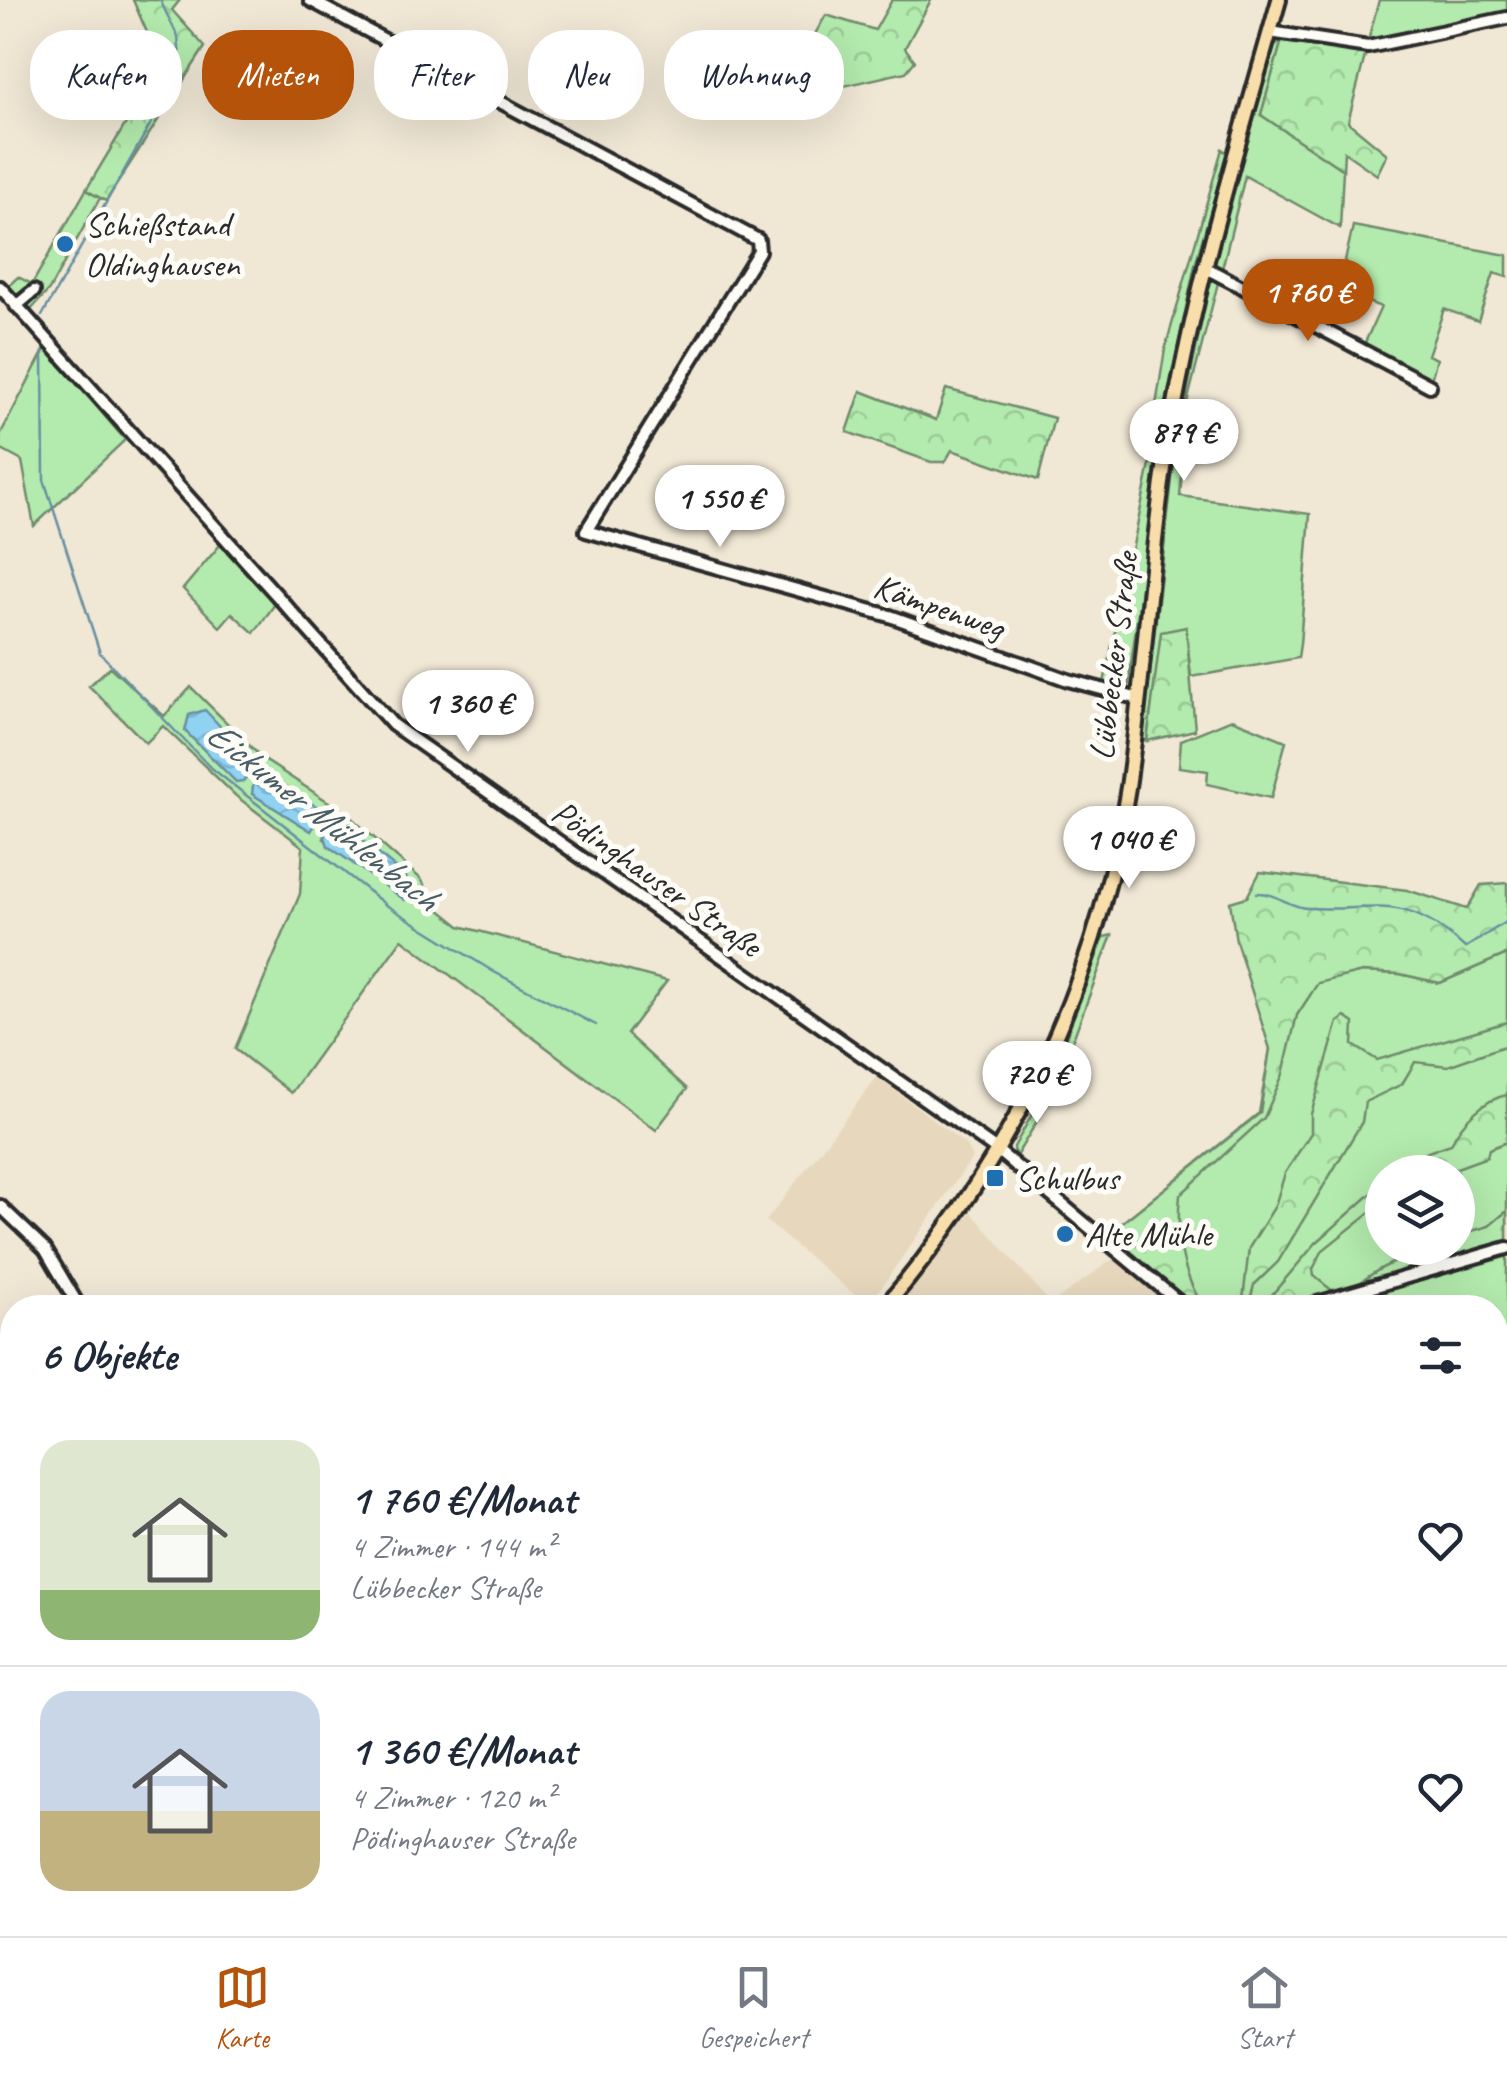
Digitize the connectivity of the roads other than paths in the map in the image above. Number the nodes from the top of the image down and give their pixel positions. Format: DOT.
graph roads {
  1 [pos="310,0"];
  2 [pos="1279,0"];
  3 [pos="1507,18"];
  4 [pos="1270,32"];
  5 [pos="1204,267"];
  6 [pos="0,287"];
  7 [pos="34,291"];
  8 [pos="16,306"];
  9 [pos="1430,386"];
  10 [pos="1139,699"];
  11 [pos="998,1152"];
  12 [pos="0,1206"];
  13 [pos="1507,1248"];
  14 [pos="72,1295"];
  15 [pos="895,1295"];
  16 [pos="1171,1295"];
  17 [pos="1345,1295"];
  1 -- 10 [label="street, Kämpenweg"];
  2 -- 4 [label="main road, Lübbecker Straße"];
  3 -- 4 [label="street"];
  4 -- 5 [label="main road, Lübbecker Straße"];
  5 -- 9 [label="street"];
  5 -- 10 [label="main road, Lübbecker Straße"];
  6 -- 8 [label="street, Pödinghauser Straße"];
  7 -- 8 [label="street"];
  8 -- 11 [label="street, Pödinghauser Straße"];
  10 -- 11 [label="main road, Lübbecker Straße"];
  11 -- 15 [label="main road, Lübbecker Straße"];
  11 -- 16 [label="street, Pödinghauser Straße"];
  12 -- 14 [label="street"];
  13 -- 17 [label="street"];
}
